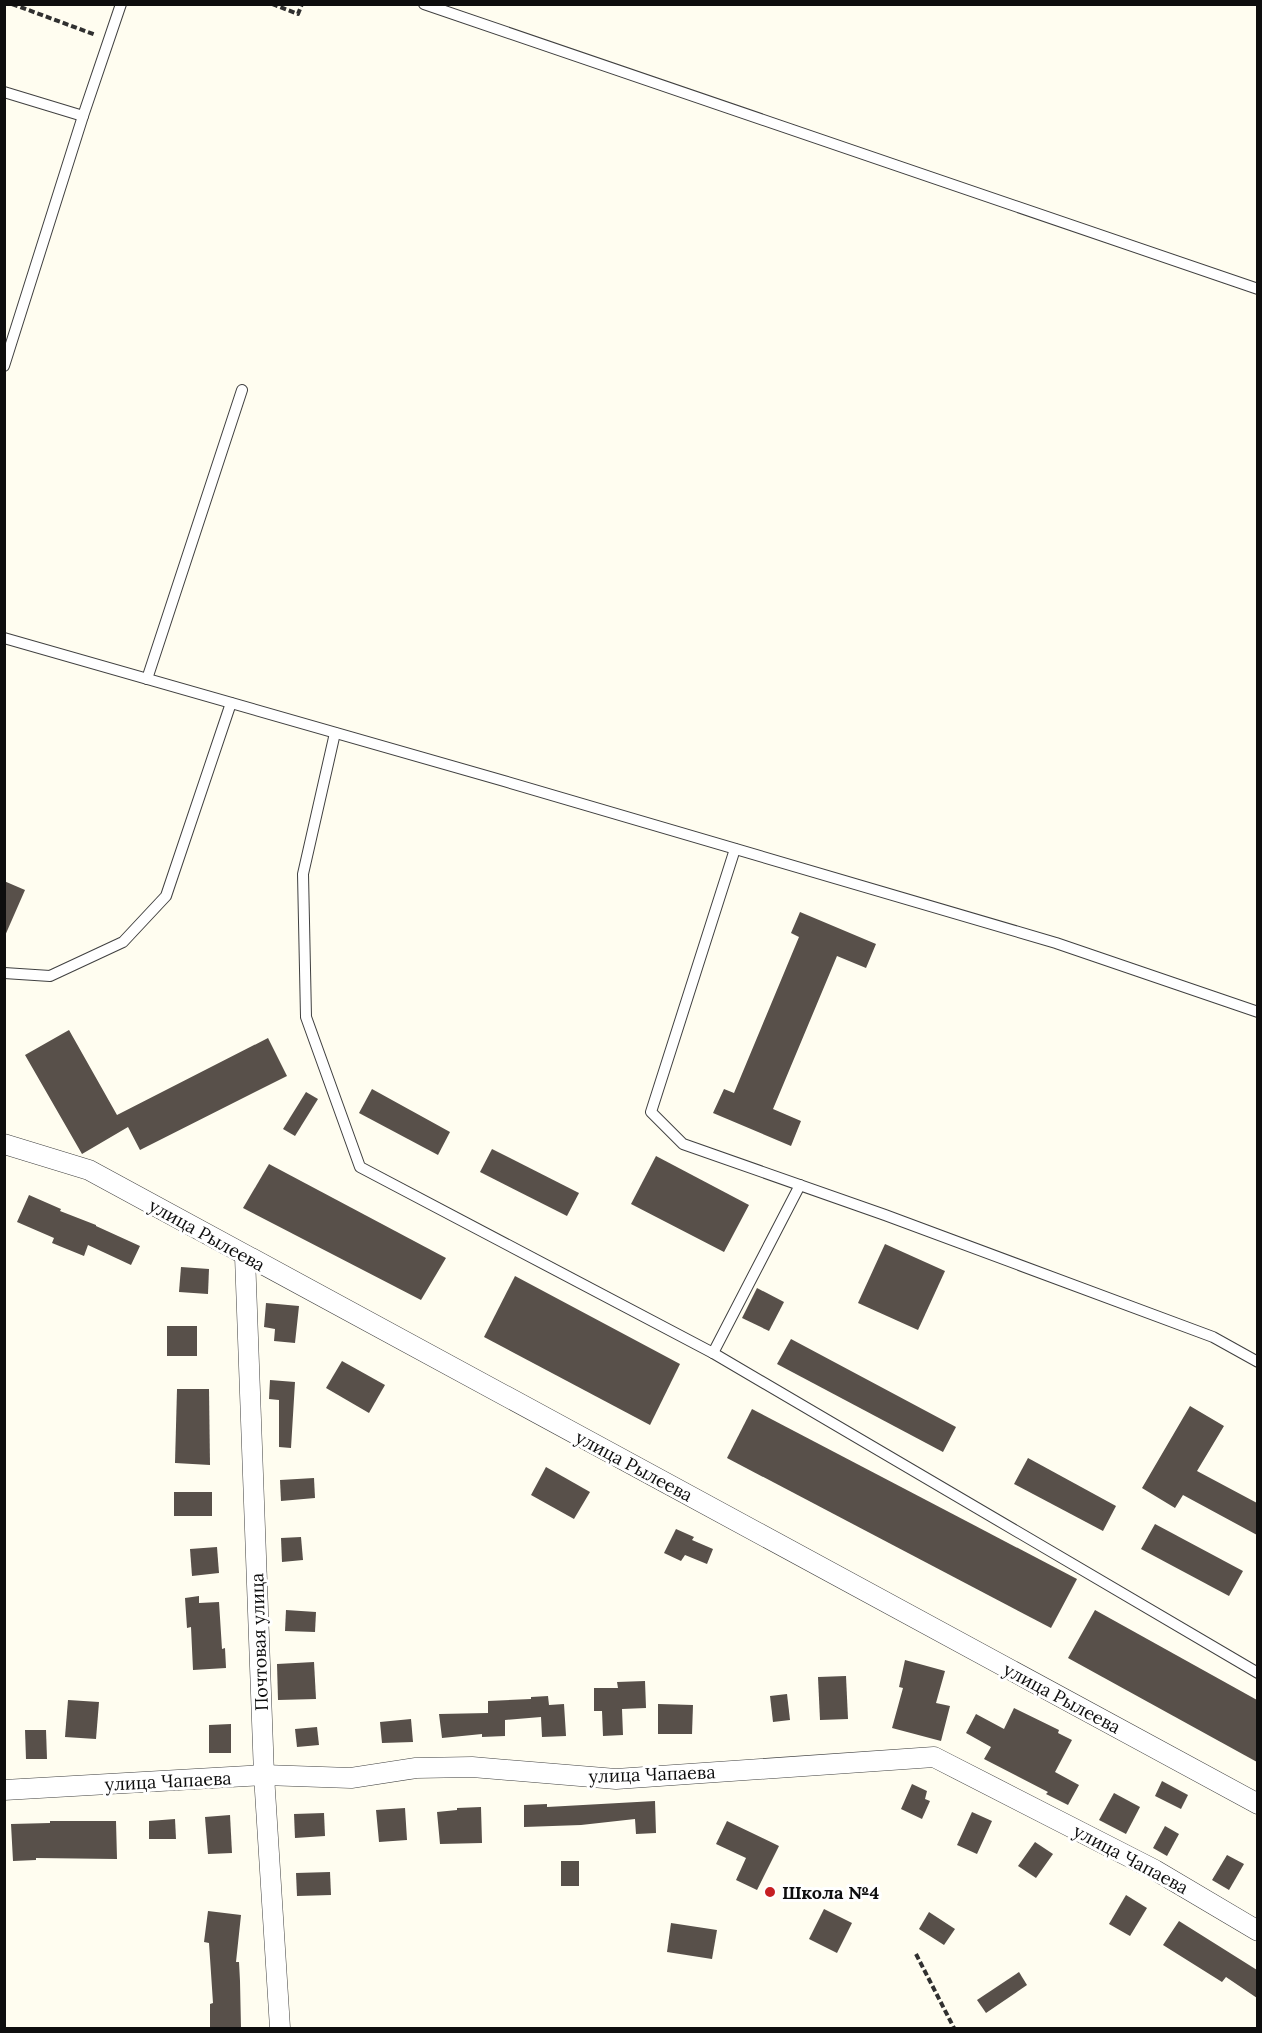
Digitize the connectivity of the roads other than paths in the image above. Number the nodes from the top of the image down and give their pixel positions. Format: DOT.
graph roads {
  1 [pos="121,4"];
  2 [pos="424,4"];
  3 [pos="4,92"];
  4 [pos="83,116"];
  5 [pos="1257,289"];
  6 [pos="4,366"];
  7 [pos="242,390"];
  8 [pos="4,638"];
  9 [pos="147,679"];
  10 [pos="231,703"];
  11 [pos="335,733"];
  12 [pos="735,849"];
  13 [pos="4,973"];
  14 [pos="1257,1012"];
  15 [pos="4,1144"];
  16 [pos="800,1185"];
  17 [pos="245,1256"];
  18 [pos="713,1353"];
  19 [pos="1257,1362"];
  20 [pos="1257,1673"];
  21 [pos="264,1775"];
  22 [pos="4,1790"];
  23 [pos="1257,1804"];
  24 [pos="1257,1931"];
  25 [pos="280,2028"];
  1 -- 4 [label="lane"];
  2 -- 5 [label="lane"];
  3 -- 4 [label="lane"];
  4 -- 6 [label="lane"];
  7 -- 9 [label="lane"];
  8 -- 9 [label="lane"];
  9 -- 10 [label="lane"];
  10 -- 11 [label="lane"];
  10 -- 13 [label="lane"];
  11 -- 12 [label="lane"];
  11 -- 18 [label="lane"];
  12 -- 14 [label="lane"];
  12 -- 16 [label="lane"];
  15 -- 17 [label="street, улица Рылеева"];
  16 -- 18 [label="lane"];
  16 -- 19 [label="lane"];
  17 -- 21 [label="street, Почтовая улица"];
  17 -- 23 [label="street, улица Рылеева"];
  18 -- 20 [label="lane"];
  21 -- 22 [label="street, улица Чапаева"];
  21 -- 24 [label="street, улица Чапаева"];
  21 -- 25 [label="street, Почтовая улица"];
}
